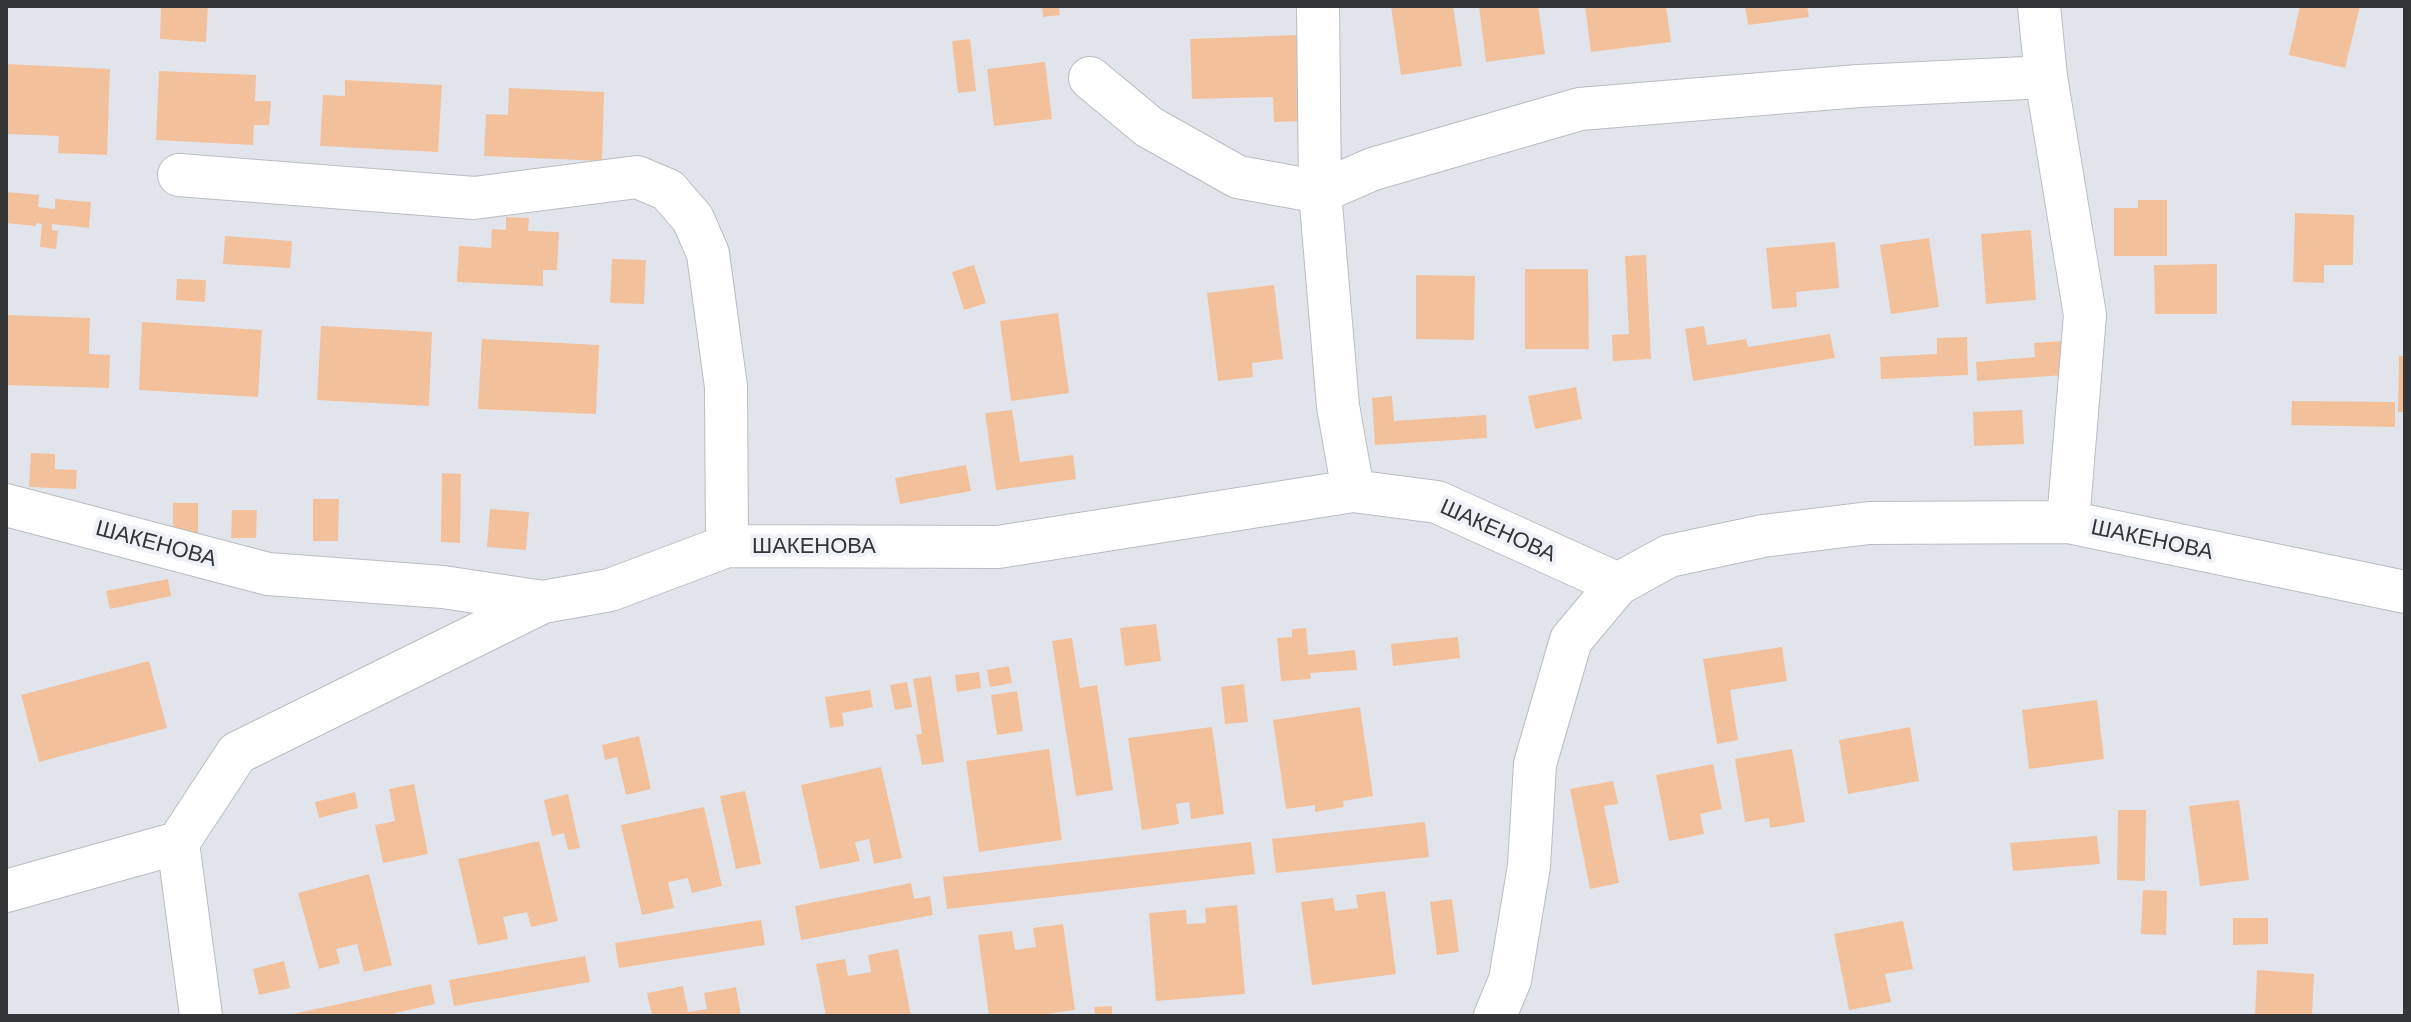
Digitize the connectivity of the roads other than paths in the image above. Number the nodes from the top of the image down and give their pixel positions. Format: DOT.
graph roads {
  1 [pos="1318,6"];
  2 [pos="2039,6"];
  3 [pos="2046,77"];
  4 [pos="1090,78"];
  5 [pos="179,175"];
  6 [pos="1320,192"];
  7 [pos="1353,491"];
  8 [pos="6,505"];
  9 [pos="2068,522"];
  10 [pos="727,546"];
  11 [pos="1618,584"];
  12 [pos="2405,592"];
  13 [pos="543,602"];
  14 [pos="178,843"];
  15 [pos="6,891"];
  16 [pos="201,1016"];
  17 [pos="1495,1016"];
  1 -- 6 [label="street"];
  2 -- 3 [label="street"];
  3 -- 6 [label="street"];
  3 -- 9 [label="street"];
  4 -- 6 [label="street"];
  5 -- 10 [label="street"];
  6 -- 7 [label="street"];
  7 -- 10 [label="street, ШАКЕНОВА"];
  7 -- 11 [label="street, ШАКЕНОВА"];
  8 -- 13 [label="street, ШАКЕНОВА"];
  9 -- 11 [label="street, ШАКЕНОВА"];
  9 -- 12 [label="street, ШАКЕНОВА"];
  10 -- 13 [label="street, ШАКЕНОВА"];
  11 -- 17 [label="street, ШАКЕНОВА"];
  13 -- 14 [label="street"];
  14 -- 15 [label="street"];
  14 -- 16 [label="street"];
}
